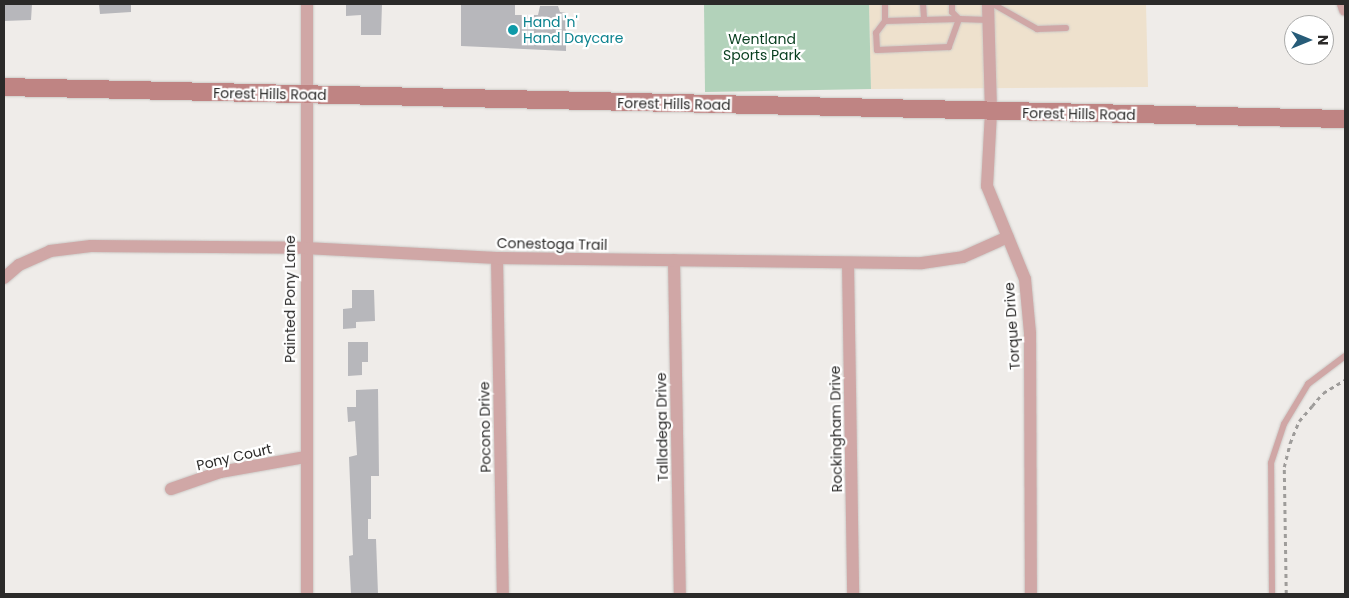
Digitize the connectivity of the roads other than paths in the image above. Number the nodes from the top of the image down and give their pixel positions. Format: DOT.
graph roads {
  1 [pos="307,4"];
  2 [pos="885,4"];
  3 [pos="923,4"];
  4 [pos="952,4"];
  5 [pos="988,4"];
  6 [pos="993,4"];
  7 [pos="1344,4"];
  8 [pos="1345,10"];
  9 [pos="959,19"];
  10 [pos="924,20"];
  11 [pos="988,20"];
  12 [pos="885,21"];
  13 [pos="1066,28"];
  14 [pos="4,87"];
  15 [pos="304,95"];
  16 [pos="991,112"];
  17 [pos="1345,119"];
  18 [pos="1008,237"];
  19 [pos="305,248"];
  20 [pos="497,258"];
  21 [pos="674,260"];
  22 [pos="848,264"];
  23 [pos="4,278"];
  24 [pos="1345,356"];
  25 [pos="305,457"];
  26 [pos="171,488"];
  27 [pos="307,594"];
  28 [pos="503,594"];
  29 [pos="680,594"];
  30 [pos="853,594"];
  31 [pos="1031,594"];
  32 [pos="1272,594"];
  1 -- 15 [label="street, Painted Pony Lane"];
  2 -- 12 [label="lane"];
  3 -- 10 [label="lane"];
  4 -- 9 [label="lane"];
  5 -- 11 [label="street, Torque Drive"];
  6 -- 13 [label="lane"];
  7 -- 8 [label="street"];
  9 -- 10 [label="lane"];
  9 -- 11 [label="lane"];
  9 -- 12 [label="lane"];
  10 -- 12 [label="lane"];
  11 -- 16 [label="street, Torque Drive"];
  14 -- 15 [label="street, Forest Hills Road"];
  15 -- 16 [label="street, Forest Hills Road"];
  15 -- 19 [label="street, Painted Pony Lane"];
  16 -- 17 [label="street, Forest Hills Road"];
  16 -- 18 [label="street, Torque Drive"];
  18 -- 22 [label="street, Conestoga Trail"];
  18 -- 31 [label="street, Torque Drive"];
  19 -- 20 [label="street, Conestoga Trail"];
  19 -- 23 [label="street, Conestoga Trail"];
  19 -- 25 [label="street, Painted Pony Lane"];
  20 -- 21 [label="street, Conestoga Trail"];
  20 -- 28 [label="street, Pocono Drive"];
  21 -- 22 [label="street, Conestoga Trail"];
  21 -- 29 [label="street, Talladega Drive"];
  22 -- 30 [label="street, Rockingham Drive"];
  24 -- 32 [label="lane"];
  25 -- 26 [label="street, Pony Court"];
  25 -- 27 [label="street, Painted Pony Lane"];
}
